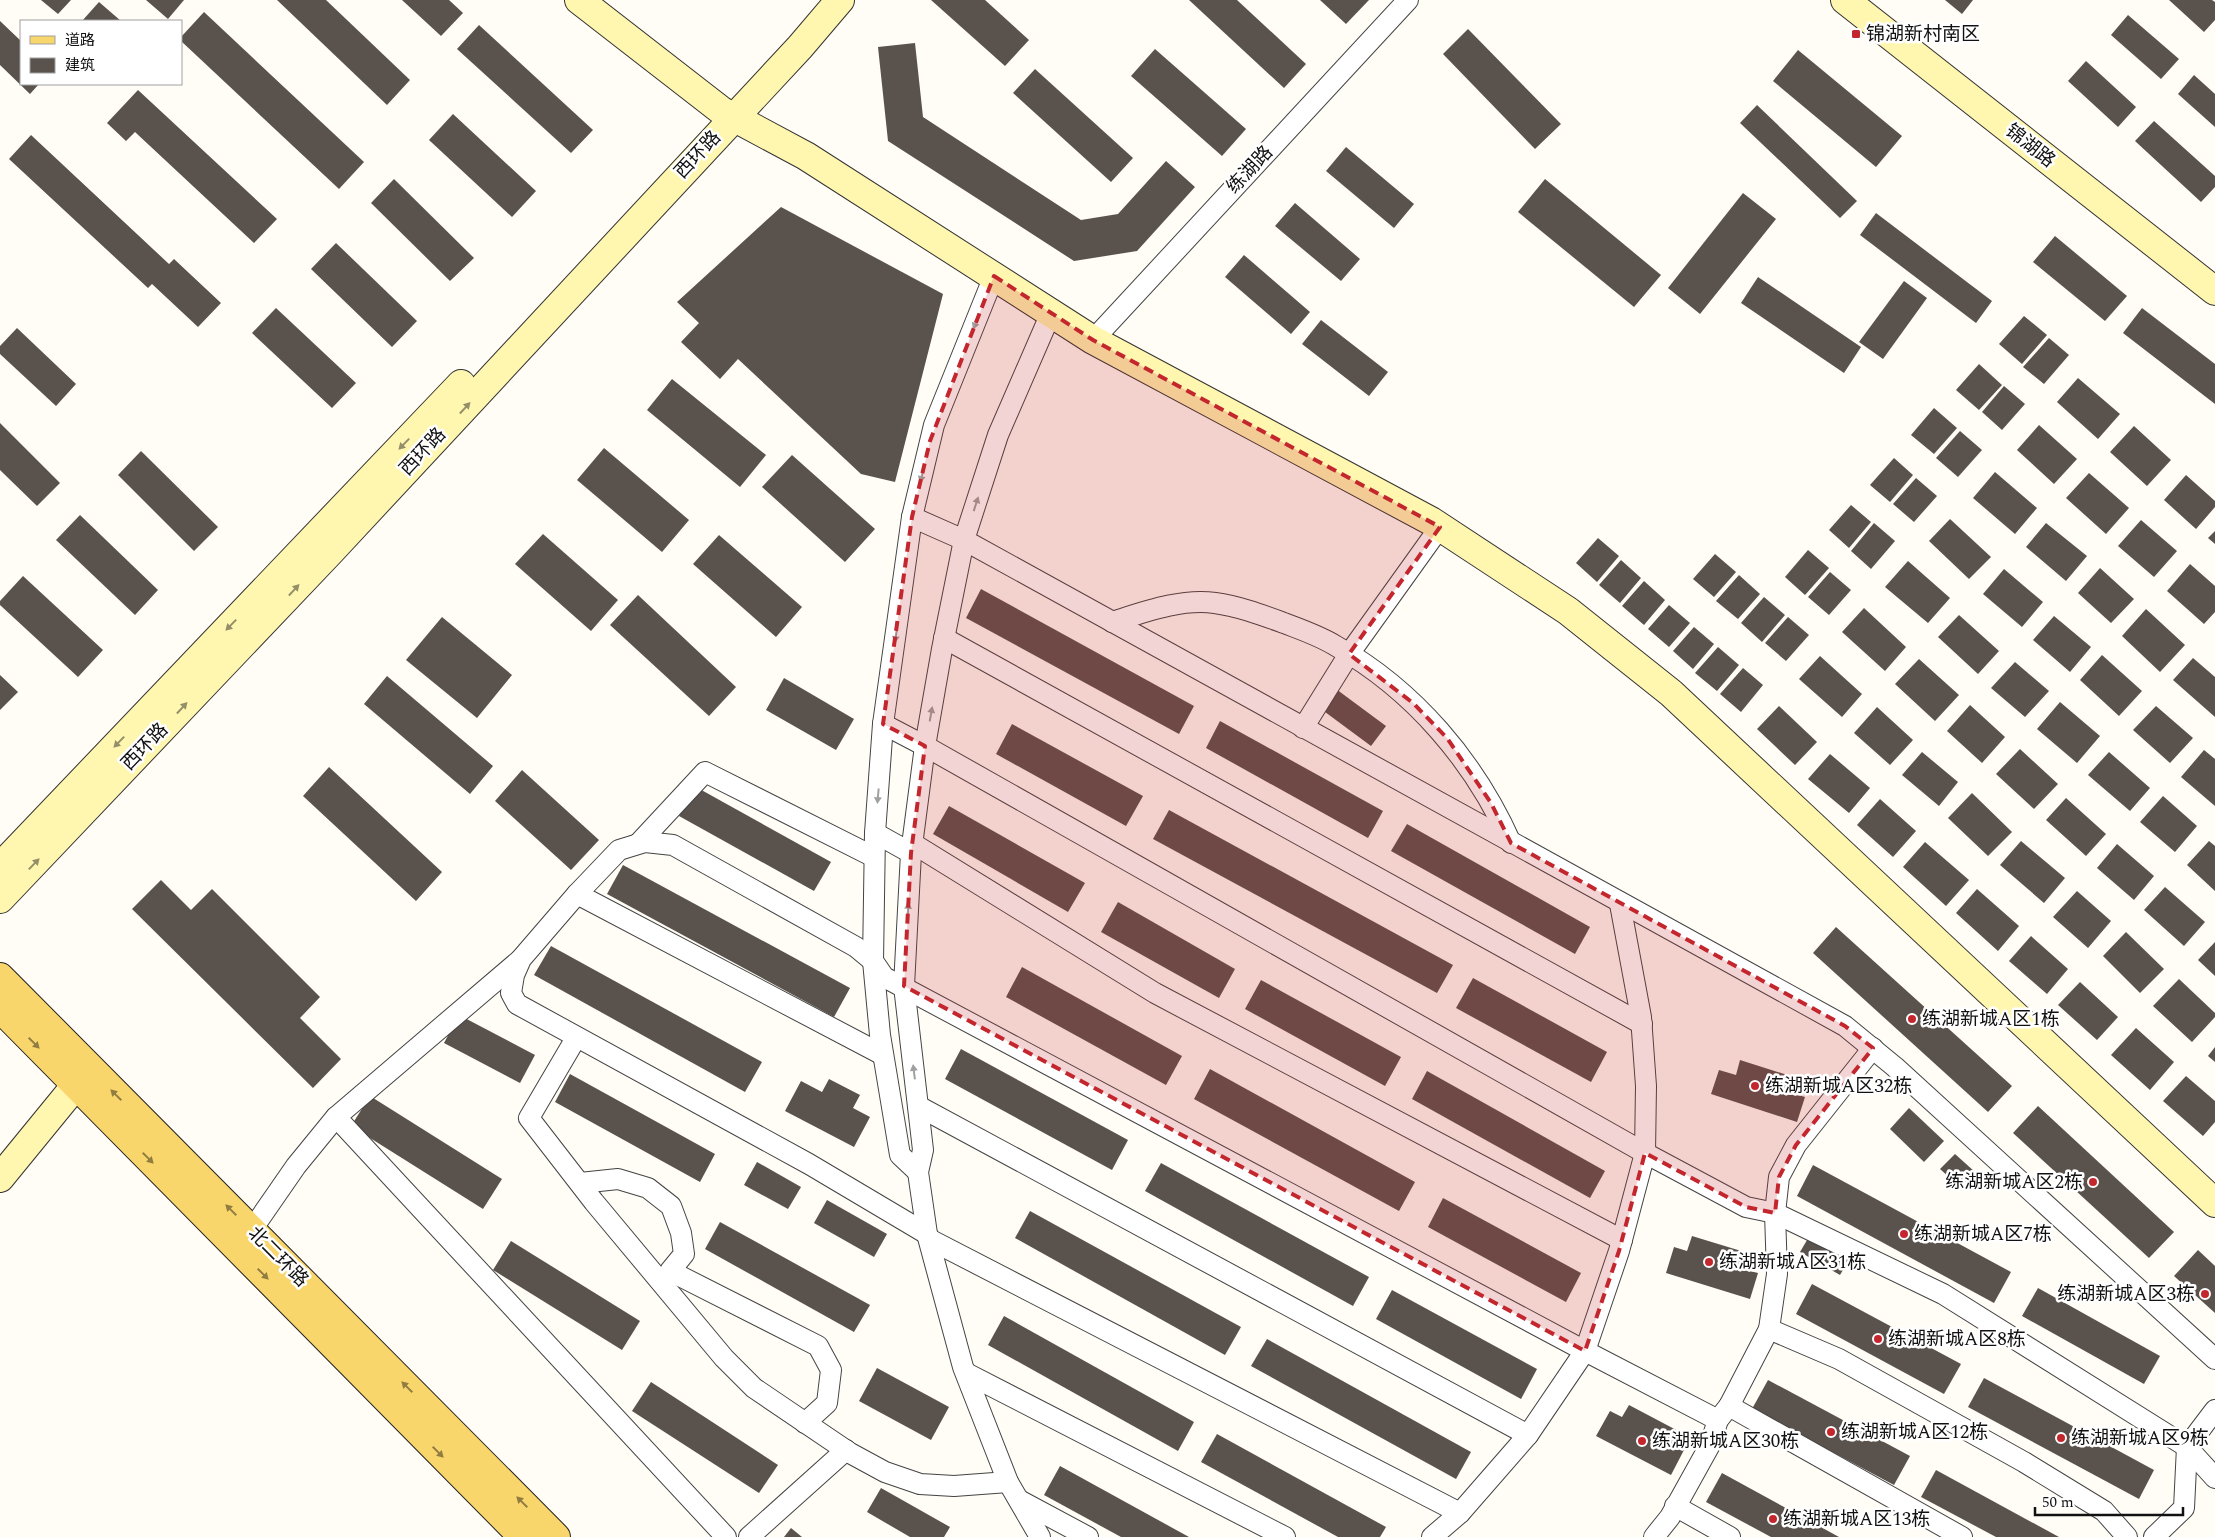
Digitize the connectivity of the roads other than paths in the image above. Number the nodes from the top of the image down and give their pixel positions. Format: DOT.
graph roads {
  1 [pos="579,0"];
  2 [pos="820,0"];
  3 [pos="840,0"];
  4 [pos="1408,0"];
  5 [pos="1845,0"];
  6 [pos="728,114"];
  7 [pos="994,276"];
  8 [pos="2215,291"];
  9 [pos="1051,313"];
  10 [pos="1093,340"];
  11 [pos="912,517"];
  12 [pos="1440,527"];
  13 [pos="964,540"];
  14 [pos="1112,622"];
  15 [pos="944,638"];
  16 [pos="1349,654"];
  17 [pos="883,724"];
  18 [pos="1303,728"];
  19 [pos="925,746"];
  20 [pos="875,833"];
  21 [pos="1511,843"];
  22 [pos="639,844"];
  23 [pos="911,848"];
  24 [pos="874,858"];
  25 [pos="0,867"];
  26 [pos="577,894"];
  27 [pos="0,899"];
  28 [pos="1620,904"];
  29 [pos="521,958"];
  30 [pos="874,961"];
  31 [pos="0,978"];
  32 [pos="904,986"];
  33 [pos="0,1008"];
  34 [pos="1642,1024"];
  35 [pos="576,1038"];
  36 [pos="1873,1048"];
  37 [pos="883,1056"];
  38 [pos="76,1086"];
  39 [pos="918,1106"];
  40 [pos="336,1117"];
  41 [pos="1645,1153"];
  42 [pos="918,1172"];
  43 [pos="0,1178"];
  44 [pos="580,1183"];
  45 [pos="2215,1203"];
  46 [pos="1775,1213"];
  47 [pos="252,1231"];
  48 [pos="928,1236"];
  49 [pos="1622,1240"];
  50 [pos="1769,1329"];
  51 [pos="1585,1351"];
  52 [pos="2215,1359"];
  53 [pos="966,1373"];
  54 [pos="2215,1410"];
  55 [pos="1724,1413"];
  56 [pos="806,1423"];
  57 [pos="1528,1434"];
  58 [pos="2187,1447"];
  59 [pos="846,1450"];
  60 [pos="2215,1478"];
  61 [pos="1008,1482"];
  62 [pos="1018,1499"];
  63 [pos="1675,1506"];
  64 [pos="1460,1513"];
  65 [pos="522,1537"];
  66 [pos="556,1537"];
  67 [pos="726,1537"];
  68 [pos="749,1537"];
  69 [pos="1040,1537"];
  70 [pos="1088,1537"];
  71 [pos="1285,1537"];
  72 [pos="1432,1537"];
  73 [pos="1654,1537"];
  74 [pos="1730,1537"];
  75 [pos="1962,1537"];
  76 [pos="2127,1537"];
  77 [pos="2154,1537"];
  1 -- 6 [label="street"];
  2 -- 6 [label="street, 西环路"];
  3 -- 6 [label="street, 西环路"];
  4 -- 10 [label="street, 练湖路"];
  5 -- 8 [label="street, 锦湖路"];
  6 -- 7 [label="street"];
  6 -- 25 [label="street, 西环路, one-way"];
  27 -- 6 [label="street, 西环路, one-way"];
  7 -- 9 [label="street"];
  7 -- 11 [label="street, one-way"];
  9 -- 10 [label="street"];
  13 -- 9 [label="street, one-way"];
  10 -- 12 [label="street"];
  11 -- 13 [label="street"];
  11 -- 17 [label="street, one-way"];
  12 -- 16 [label="street"];
  12 -- 45 [label="street"];
  13 -- 14 [label="street"];
  13 -- 15 [label="street"];
  14 -- 16 [label="street"];
  14 -- 18 [label="street"];
  19 -- 15 [label="street, one-way"];
  15 -- 34 [label="street"];
  16 -- 18 [label="street"];
  16 -- 21 [label="street"];
  17 -- 19 [label="street"];
  17 -- 20 [label="street, one-way"];
  18 -- 21 [label="street"];
  19 -- 23 [label="street"];
  19 -- 41 [label="street"];
  20 -- 23 [label="street"];
  20 -- 24 [label="street"];
  21 -- 28 [label="street"];
  22 -- 24 [label="street"];
  22 -- 26 [label="street"];
  22 -- 30 [label="street"];
  32 -- 23 [label="street, one-way"];
  23 -- 49 [label="street"];
  24 -- 30 [label="street"];
  26 -- 29 [label="street"];
  26 -- 37 [label="street"];
  28 -- 34 [label="street"];
  28 -- 36 [label="street"];
  29 -- 35 [label="street"];
  29 -- 40 [label="street"];
  30 -- 32 [label="street"];
  30 -- 37 [label="street"];
  47 -- 31 [label="main road, 北二环路, one-way"];
  39 -- 32 [label="street, one-way"];
  32 -- 51 [label="street"];
  33 -- 38 [label="main road, 北二环路, one-way"];
  34 -- 41 [label="street"];
  35 -- 44 [label="street"];
  35 -- 48 [label="street"];
  36 -- 46 [label="street"];
  36 -- 52 [label="street"];
  37 -- 42 [label="street"];
  38 -- 43 [label="street"];
  38 -- 65 [label="main road, 北二环路, one-way"];
  39 -- 42 [label="street"];
  39 -- 57 [label="street"];
  40 -- 47 [label="street"];
  40 -- 67 [label="street"];
  41 -- 46 [label="street"];
  41 -- 49 [label="street"];
  42 -- 48 [label="street"];
  44 -- 56 [label="street"];
  44 -- 56 [label="street"];
  46 -- 50 [label="street"];
  46 -- 58 [label="street"];
  66 -- 47 [label="main road, 北二环路, one-way"];
  48 -- 53 [label="street"];
  48 -- 64 [label="street"];
  49 -- 51 [label="street"];
  50 -- 55 [label="street"];
  50 -- 76 [label="street"];
  51 -- 55 [label="street"];
  51 -- 57 [label="street"];
  53 -- 61 [label="street"];
  53 -- 71 [label="street"];
  54 -- 58 [label="street"];
  55 -- 63 [label="street"];
  55 -- 75 [label="street"];
  56 -- 59 [label="street"];
  57 -- 64 [label="street"];
  58 -- 60 [label="street"];
  58 -- 77 [label="street"];
  59 -- 61 [label="street"];
  59 -- 68 [label="street"];
  61 -- 62 [label="street"];
  62 -- 69 [label="street"];
  62 -- 70 [label="street"];
  63 -- 73 [label="street"];
  63 -- 74 [label="street"];
  64 -- 72 [label="street"];
}
